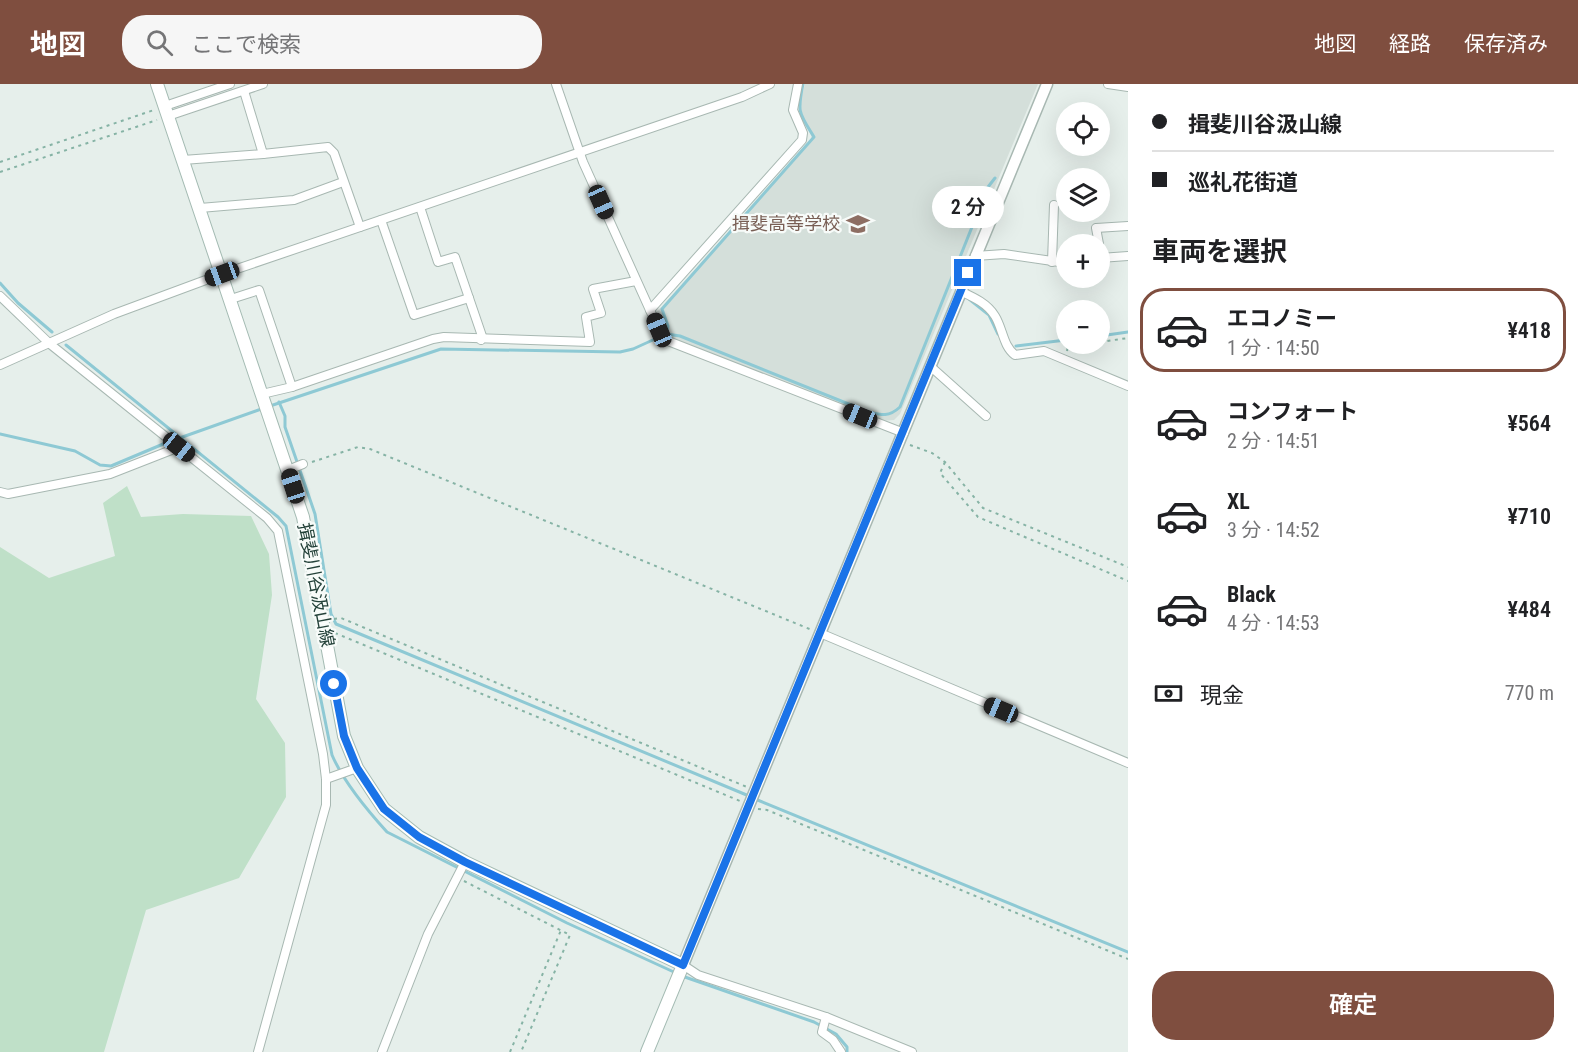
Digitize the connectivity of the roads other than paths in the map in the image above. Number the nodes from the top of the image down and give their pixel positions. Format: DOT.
graph roads {
  1 [pos="157,84"];
  2 [pos="230,84"];
  3 [pos="263,84"];
  4 [pos="556,84"];
  5 [pos="770,84"];
  6 [pos="798,84"];
  7 [pos="1047,84"];
  8 [pos="1108,84"];
  9 [pos="1128,87"];
  10 [pos="243,91"];
  11 [pos="166,111"];
  12 [pos="263,153"];
  13 [pos="580,153"];
  14 [pos="183,160"];
  15 [pos="343,182"];
  16 [pos="1054,205"];
  17 [pos="420,207"];
  18 [pos="200,208"];
  19 [pos="381,220"];
  20 [pos="1128,226"];
  21 [pos="360,227"];
  22 [pos="1097,234"];
  23 [pos="1110,253"];
  24 [pos="975,256"];
  25 [pos="1128,256"];
  26 [pos="1052,262"];
  27 [pos="1056,262"];
  28 [pos="222,274"];
  29 [pos="636,281"];
  30 [pos="960,291"];
  31 [pos="0,296"];
  32 [pos="469,298"];
  33 [pos="231,300"];
  34 [pos="650,310"];
  35 [pos="481,340"];
  36 [pos="50,344"];
  37 [pos="0,365"];
  38 [pos="930,366"];
  39 [pos="292,387"];
  40 [pos="1128,387"];
  41 [pos="262,394"];
  42 [pos="986,416"];
  43 [pos="902,437"];
  44 [pos="179,447"];
  45 [pos="303,465"];
  46 [pos="288,470"];
  47 [pos="0,492"];
  48 [pos="820,633"];
  49 [pos="1128,763"];
  50 [pos="357,768"];
  51 [pos="326,778"];
  52 [pos="465,862"];
  53 [pos="683,965"];
  54 [pos="826,1017"];
  55 [pos="258,1052"];
  56 [pos="382,1052"];
  57 [pos="647,1052"];
  58 [pos="841,1052"];
  59 [pos="912,1052"];
  1 -- 11 [label="main road, 揖斐川谷汲山線"];
  2 -- 11 [label="street"];
  3 -- 10 [label="street"];
  4 -- 13 [label="street"];
  5 -- 13 [label="street"];
  6 -- 34 [label="street"];
  7 -- 24 [label="street"];
  8 -- 9 [label="street"];
  10 -- 11 [label="street"];
  10 -- 12 [label="street"];
  11 -- 14 [label="main road, 揖斐川谷汲山線"];
  12 -- 14 [label="street"];
  12 -- 15 [label="street"];
  13 -- 17 [label="street"];
  13 -- 29 [label="street"];
  14 -- 18 [label="main road, 揖斐川谷汲山線"];
  15 -- 18 [label="street"];
  15 -- 21 [label="street"];
  16 -- 26 [label="street"];
  17 -- 19 [label="street"];
  17 -- 32 [label="street"];
  18 -- 28 [label="main road, 揖斐川谷汲山線"];
  19 -- 21 [label="street"];
  19 -- 32 [label="street"];
  20 -- 22 [label="street"];
  21 -- 28 [label="street"];
  23 -- 25 [label="street"];
  24 -- 26 [label="street"];
  24 -- 30 [label="street"];
  26 -- 27 [label="street"];
  28 -- 33 [label="main road, 揖斐川谷汲山線"];
  28 -- 36 [label="street"];
  29 -- 34 [label="street"];
  29 -- 35 [label="street"];
  30 -- 38 [label="street"];
  30 -- 40 [label="street"];
  31 -- 36 [label="street"];
  32 -- 35 [label="street"];
  33 -- 39 [label="street"];
  33 -- 41 [label="main road, 揖斐川谷汲山線"];
  34 -- 43 [label="street"];
  35 -- 39 [label="street"];
  36 -- 37 [label="street"];
  36 -- 44 [label="street"];
  38 -- 42 [label="street"];
  38 -- 43 [label="street"];
  39 -- 41 [label="street"];
  41 -- 46 [label="main road, 揖斐川谷汲山線"];
  43 -- 48 [label="street"];
  44 -- 47 [label="street"];
  44 -- 51 [label="street"];
  45 -- 46 [label="street"];
  46 -- 50 [label="main road, 揖斐川谷汲山線"];
  48 -- 49 [label="street"];
  48 -- 53 [label="street"];
  50 -- 51 [label="street"];
  50 -- 52 [label="main road, 揖斐川谷汲山線"];
  51 -- 55 [label="street"];
  52 -- 53 [label="main road, 揖斐川谷汲山線"];
  52 -- 56 [label="street"];
  53 -- 54 [label="street"];
  53 -- 57 [label="main road"];
  54 -- 58 [label="street"];
  54 -- 59 [label="street"];
}
